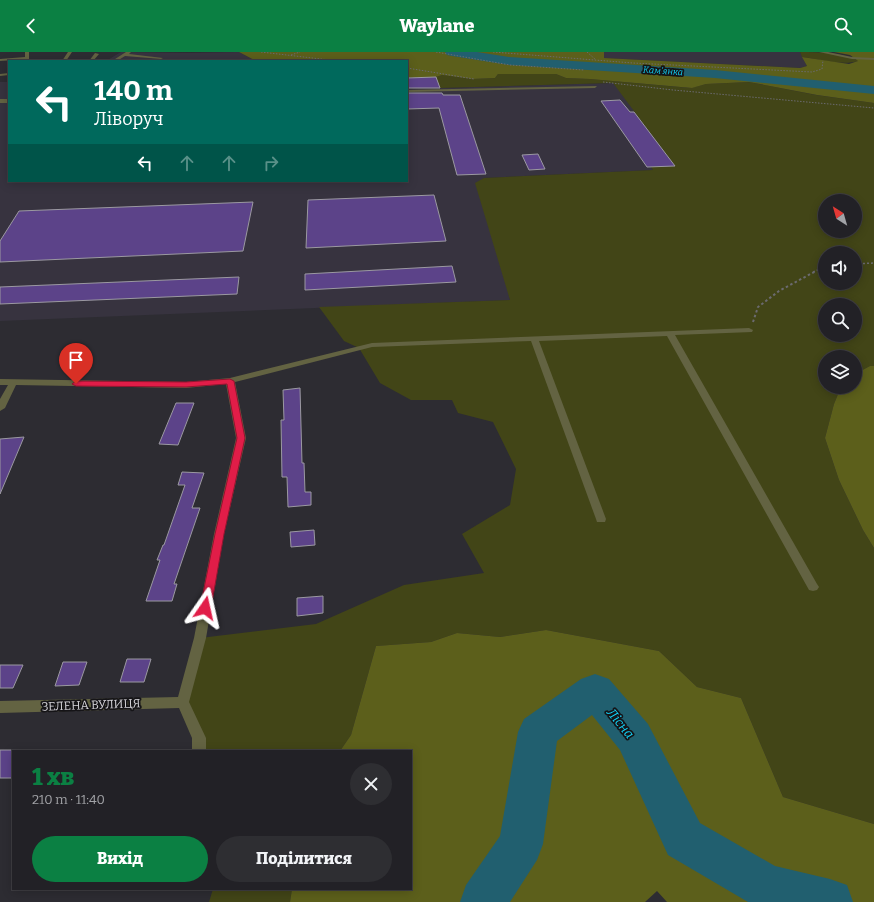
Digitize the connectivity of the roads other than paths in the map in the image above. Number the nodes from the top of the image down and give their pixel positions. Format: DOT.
graph roads {
  1 [pos="27,52"];
  2 [pos="821,52"];
  3 [pos="127,53"];
  4 [pos="97,54"];
  5 [pos="161,58"];
  6 [pos="874,59"];
  7 [pos="0,60"];
  8 [pos="92,60"];
  9 [pos="116,60"];
  10 [pos="595,86"];
  11 [pos="408,91"];
  12 [pos="749,330"];
  13 [pos="670,333"];
  14 [pos="534,339"];
  15 [pos="230,381"];
  16 [pos="0,382"];
  17 [pos="13,383"];
  18 [pos="0,408"];
  19 [pos="602,518"];
  20 [pos="813,587"];
  21 [pos="183,702"];
  22 [pos="0,707"];
  23 [pos="199,750"];
  1 -- 7 [label="street"];
  2 -- 6 [label="street"];
  3 -- 5 [label="street"];
  3 -- 9 [label="street"];
  4 -- 8 [label="street"];
  10 -- 11 [label="street"];
  12 -- 13 [label="street"];
  13 -- 14 [label="street"];
  13 -- 20 [label="street"];
  14 -- 15 [label="street"];
  14 -- 19 [label="street"];
  15 -- 17 [label="street"];
  15 -- 21 [label="street"];
  16 -- 17 [label="street"];
  17 -- 18 [label="street"];
  21 -- 22 [label="street, ЗЕЛЕНА ВУЛИЦЯ"];
  21 -- 23 [label="street"];
}
